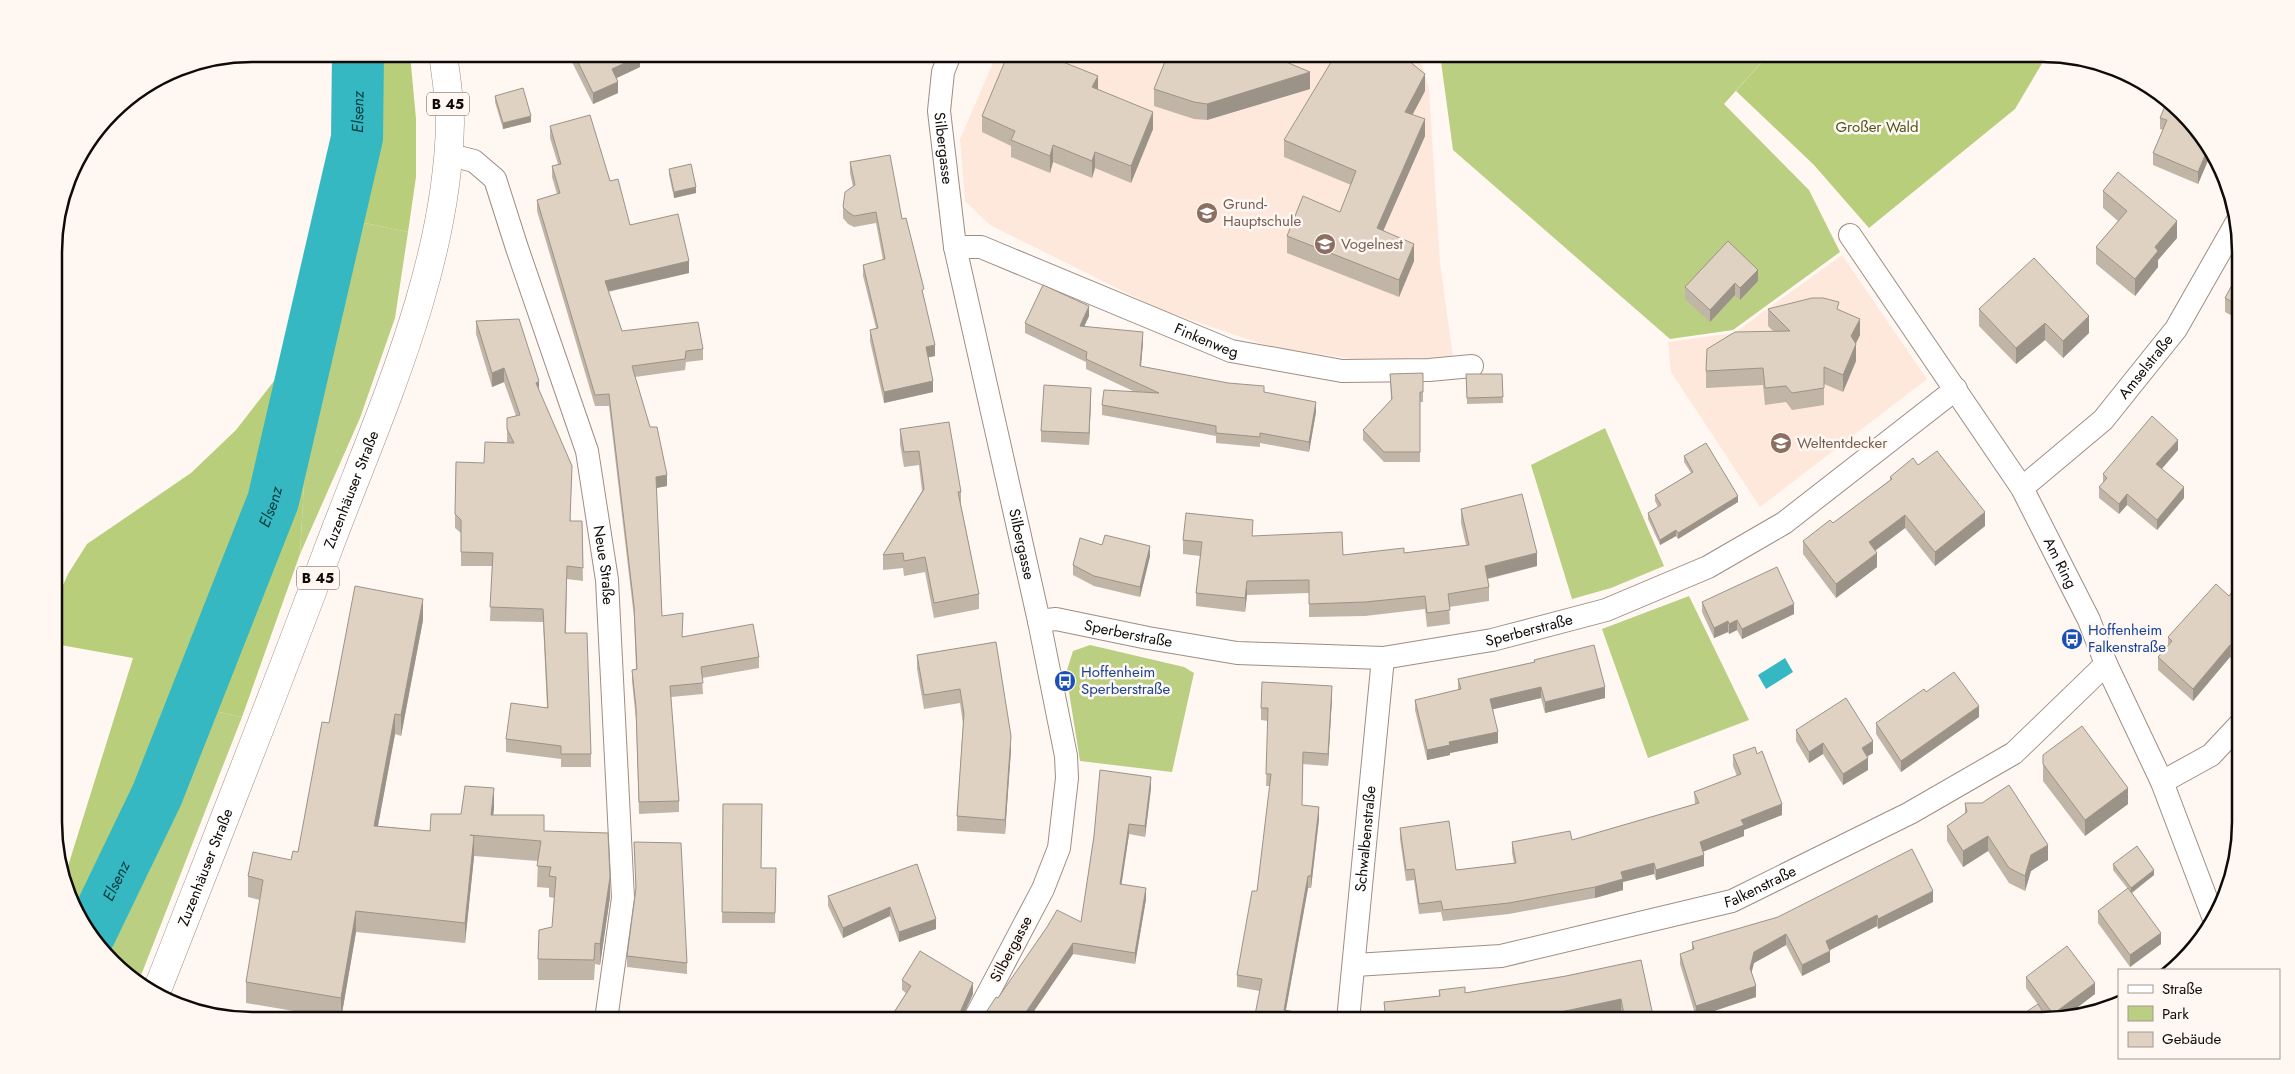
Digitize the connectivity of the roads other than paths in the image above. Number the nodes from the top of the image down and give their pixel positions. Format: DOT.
graph roads {
  1 [pos="443,62"];
  2 [pos="947,62"];
  3 [pos="447,154"];
  4 [pos="2231,232"];
  5 [pos="1850,235"];
  6 [pos="955,247"];
  7 [pos="1472,366"];
  8 [pos="1956,389"];
  9 [pos="2022,488"];
  10 [pos="1039,621"];
  11 [pos="1383,658"];
  12 [pos="2106,664"];
  13 [pos="2232,733"];
  14 [pos="2162,782"];
  15 [pos="2211,910"];
  16 [pos="1355,965"];
  17 [pos="158,987"];
  18 [pos="607,1012"];
  19 [pos="978,1012"];
  20 [pos="1349,1012"];
  1 -- 3 [label="main road, Zuzenhäuser Straße / B 45"];
  2 -- 6 [label="street, Silbergasse"];
  3 -- 17 [label="main road, Zuzenhäuser Straße / B 45"];
  3 -- 18 [label="street, Neue Straße"];
  4 -- 9 [label="street, Amselstraße"];
  5 -- 8 [label="street, Am Ring"];
  6 -- 7 [label="street, Finkenweg"];
  6 -- 10 [label="street, Silbergasse"];
  8 -- 9 [label="street, Am Ring"];
  8 -- 11 [label="street, Sperberstraße"];
  9 -- 12 [label="street, Am Ring"];
  10 -- 11 [label="street, Sperberstraße"];
  10 -- 19 [label="street, Silbergasse"];
  11 -- 16 [label="street, Schwalbenstraße"];
  12 -- 14 [label="street, Am Ring"];
  12 -- 16 [label="street, Falkenstraße"];
  13 -- 14 [label="street"];
  14 -- 15 [label="street, Am Ring"];
  16 -- 20 [label="street, Schwalbenstraße"];
}
